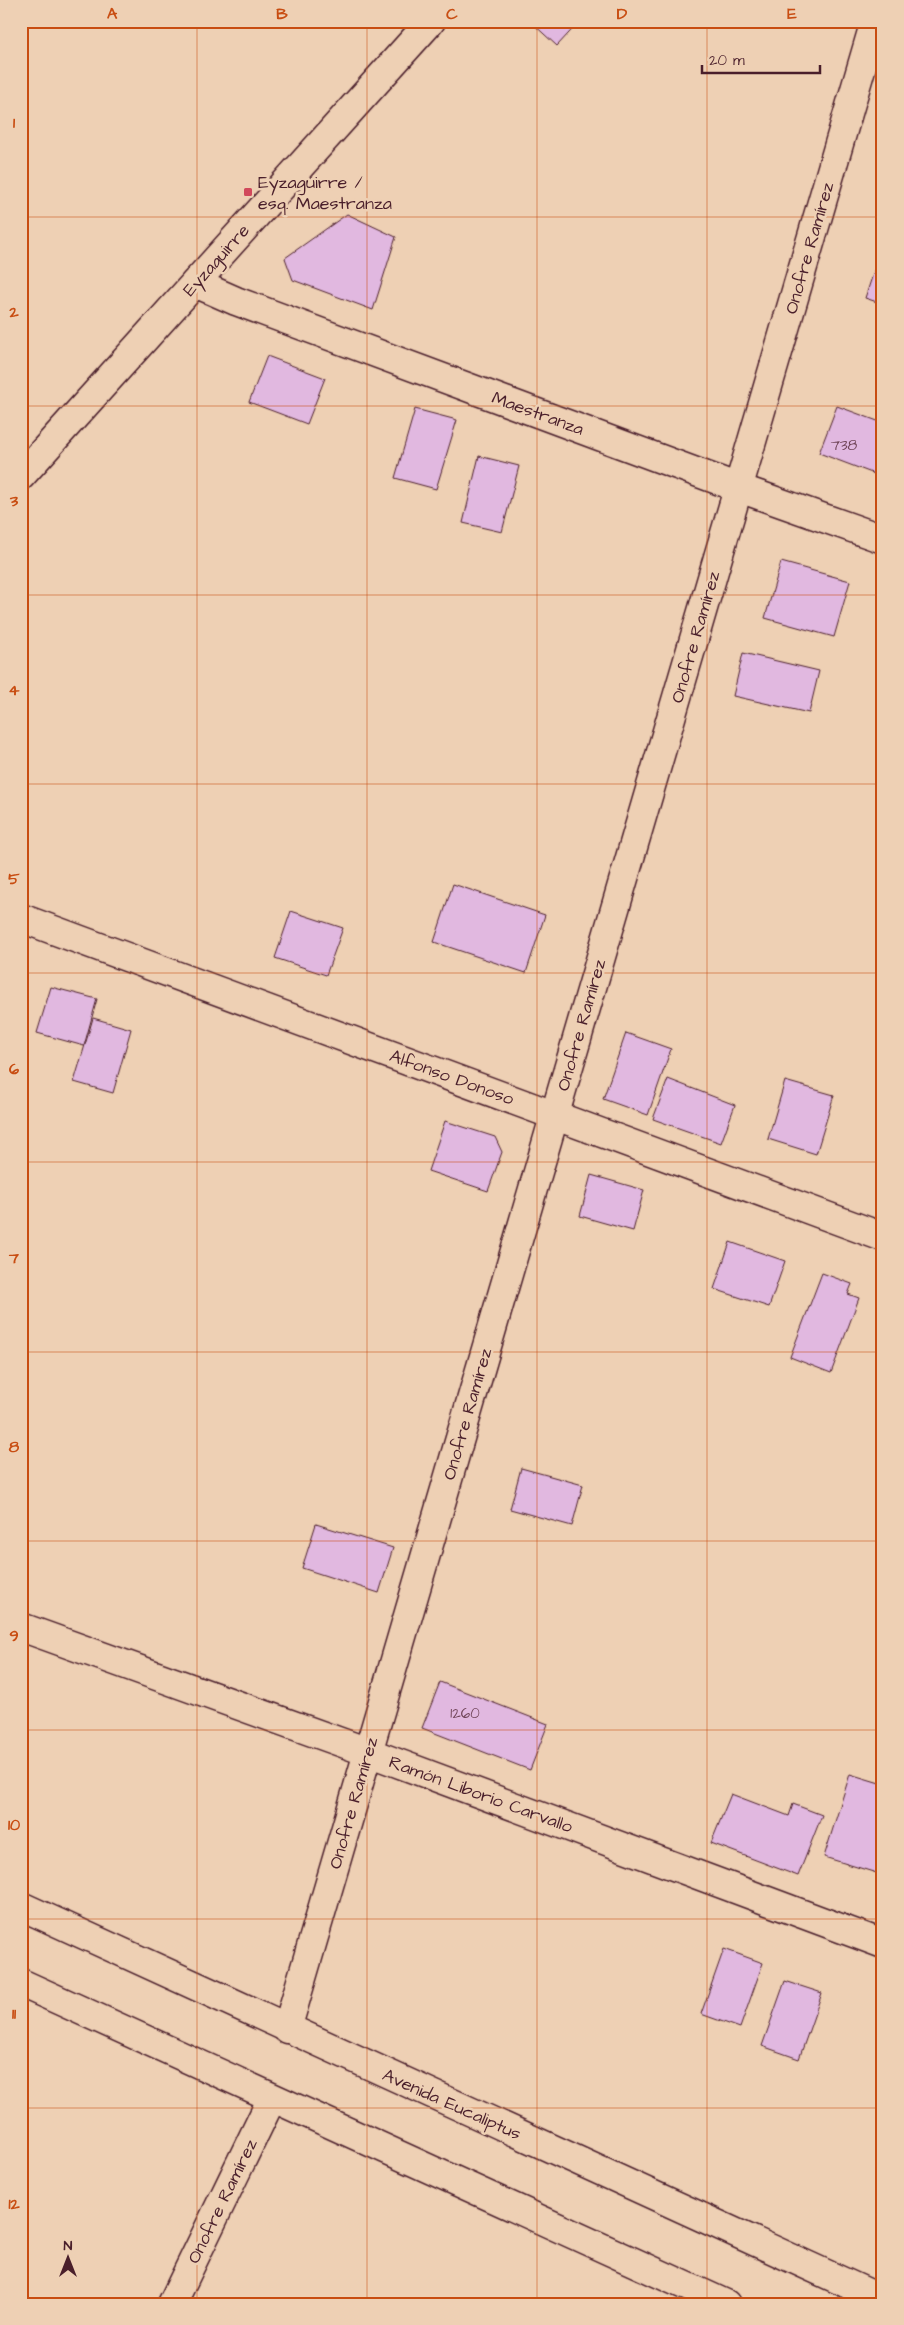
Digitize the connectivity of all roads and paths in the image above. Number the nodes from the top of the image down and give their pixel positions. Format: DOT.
graph roads {
  1 [pos="431,21"];
  2 [pos="875,21"];
  3 [pos="196,283"];
  4 [pos="21,476"];
  5 [pos="739,488"];
  6 [pos="883,539"];
  7 [pos="21,918"];
  8 [pos="555,1115"];
  9 [pos="883,1237"];
  10 [pos="21,1627"];
  11 [pos="368,1752"];
  12 [pos="21,1906"];
  13 [pos="883,1944"];
  14 [pos="21,1983"];
  15 [pos="287,2029"];
  16 [pos="272,2098"];
  17 [pos="883,2300"];
  18 [pos="172,2304"];
  19 [pos="726,2304"];
  1 -- 3 [label="street, Eyzaguirre"];
  2 -- 5 [label="street, Onofre Ramírez"];
  3 -- 4 [label="street, Eyzaguirre"];
  3 -- 5 [label="street, Maestranza"];
  5 -- 6 [label="street, Maestranza"];
  5 -- 8 [label="street, Onofre Ramírez"];
  7 -- 8 [label="street, Alfonso Donoso"];
  8 -- 9 [label="street, Alfonso Donoso"];
  8 -- 11 [label="street, Onofre Ramírez"];
  10 -- 11 [label="street, Ramón Liborio Carvallo"];
  11 -- 13 [label="street, Ramón Liborio Carvallo"];
  11 -- 15 [label="street, Onofre Ramírez"];
  12 -- 15 [label="street, Avenida Eucaliptus"];
  14 -- 16 [label="street"];
  15 -- 17 [label="street, Avenida Eucaliptus"];
  16 -- 18 [label="street, Onofre Ramírez"];
  16 -- 19 [label="street"];
}
